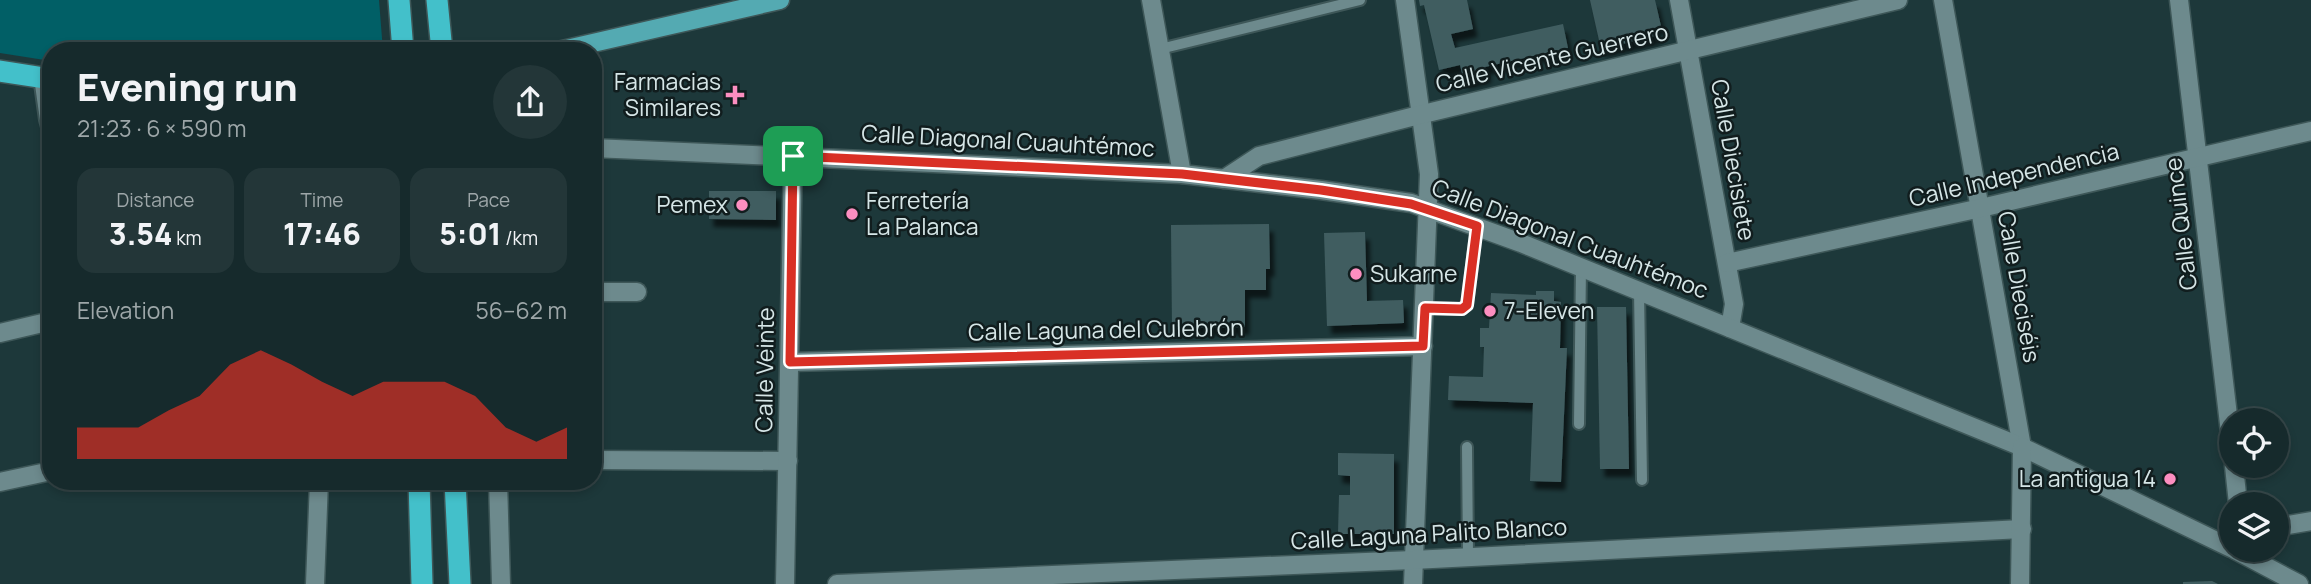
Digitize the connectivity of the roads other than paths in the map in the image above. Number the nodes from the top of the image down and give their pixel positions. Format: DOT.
graph roads {
  1 [pos="399,0"];
  2 [pos="437,0"];
  3 [pos="780,0"];
  4 [pos="1150,0"];
  5 [pos="1360,0"];
  6 [pos="1405,0"];
  7 [pos="1679,0"];
  8 [pos="1898,0"];
  9 [pos="1943,0"];
  10 [pos="2179,0"];
  11 [pos="402,42"];
  12 [pos="441,42"];
  13 [pos="597,42"];
  14 [pos="1160,49"];
  15 [pos="1689,50"];
  16 [pos="0,71"];
  17 [pos="42,78"];
  18 [pos="1419,115"];
  19 [pos="2311,131"];
  20 [pos="602,148"];
  21 [pos="793,156"];
  22 [pos="2198,158"];
  23 [pos="1182,174"];
  24 [pos="1224,179"];
  25 [pos="1981,208"];
  26 [pos="1429,209"];
  27 [pos="1477,226"];
  28 [pos="1727,263"];
  29 [pos="1581,267"];
  30 [pos="1639,291"];
  31 [pos="602,292"];
  32 [pos="637,292"];
  33 [pos="1425,308"];
  34 [pos="42,323"];
  35 [pos="1730,328"];
  36 [pos="0,333"];
  37 [pos="1423,346"];
  38 [pos="790,362"];
  39 [pos="2227,408"];
  40 [pos="1579,424"];
  41 [pos="1466,447"];
  42 [pos="2022,447"];
  43 [pos="602,460"];
  44 [pos="788,461"];
  45 [pos="42,473"];
  46 [pos="1642,480"];
  47 [pos="0,482"];
  48 [pos="319,490"];
  49 [pos="419,490"];
  50 [pos="455,490"];
  51 [pos="498,490"];
  52 [pos="2311,520"];
  53 [pos="2289,525"];
  54 [pos="2022,529"];
  55 [pos="2219,541"];
  56 [pos="1468,556"];
  57 [pos="1413,560"];
  58 [pos="2260,562"];
  59 [pos="315,584"];
  60 [pos="422,584"];
  61 [pos="460,584"];
  62 [pos="501,584"];
  63 [pos="785,584"];
  64 [pos="837,584"];
  65 [pos="1413,584"];
  66 [pos="2020,584"];
  67 [pos="2299,584"];
  1 -- 11 [label="highway"];
  2 -- 12 [label="highway"];
  3 -- 13 [label="main road"];
  4 -- 14 [label="street"];
  5 -- 14 [label="lane"];
  6 -- 18 [label="street"];
  7 -- 15 [label="street, Calle Diecisiete"];
  8 -- 15 [label="street, Calle Vicente Guerrero"];
  9 -- 25 [label="street, Calle Dieciséis"];
  10 -- 22 [label="street, Calle Quince"];
  14 -- 23 [label="street"];
  15 -- 18 [label="street, Calle Vicente Guerrero"];
  15 -- 28 [label="street, Calle Diecisiete"];
  16 -- 17 [label="highway"];
  18 -- 24 [label="street, Calle Vicente Guerrero"];
  18 -- 26 [label="street"];
  19 -- 22 [label="street, Calle Independencia"];
  20 -- 21 [label="street, Calle Diagonal Cuauhtémoc"];
  21 -- 23 [label="street, Calle Diagonal Cuauhtémoc"];
  21 -- 38 [label="street, Calle Veinte"];
  22 -- 25 [label="street, Calle Independencia"];
  22 -- 39 [label="street, Calle Quince"];
  23 -- 24 [label="street, Calle Diagonal Cuauhtémoc"];
  24 -- 26 [label="street, Calle Diagonal Cuauhtémoc"];
  25 -- 28 [label="street, Calle Independencia"];
  25 -- 42 [label="street, Calle Dieciséis"];
  26 -- 27 [label="street, Calle Diagonal Cuauhtémoc"];
  26 -- 33 [label="street"];
  27 -- 29 [label="street, Calle Diagonal Cuauhtémoc"];
  27 -- 33 [label="lane"];
  28 -- 35 [label="street, Calle Diecisiete"];
  29 -- 30 [label="street, Calle Diagonal Cuauhtémoc"];
  29 -- 40 [label="lane"];
  30 -- 35 [label="street, Calle Diagonal Cuauhtémoc"];
  30 -- 46 [label="lane"];
  31 -- 32 [label="street"];
  33 -- 37 [label="street"];
  34 -- 36 [label="street"];
  35 -- 42 [label="street, Calle Diagonal Cuauhtémoc"];
  37 -- 38 [label="street, Calle Laguna del Culebrón"];
  37 -- 57 [label="street"];
  38 -- 44 [label="street, Calle Veinte"];
  41 -- 56 [label="lane"];
  42 -- 54 [label="street, Calle Dieciséis"];
  42 -- 55 [label="street, Calle Diagonal Cuauhtémoc"];
  43 -- 44 [label="street"];
  44 -- 63 [label="street, Calle Veinte"];
  45 -- 47 [label="street"];
  48 -- 59 [label="street"];
  49 -- 60 [label="highway"];
  50 -- 61 [label="highway"];
  51 -- 62 [label="street"];
  52 -- 53 [label="street"];
  54 -- 56 [label="street, Calle Laguna Palito Blanco"];
  54 -- 66 [label="street, Calle Dieciséis"];
  56 -- 57 [label="street, Calle Laguna Palito Blanco"];
  57 -- 64 [label="street, Calle Laguna Palito Blanco"];
  57 -- 65 [label="street"];
  58 -- 67 [label="street, Calle Diagonal Cuauhtémoc"];
}
